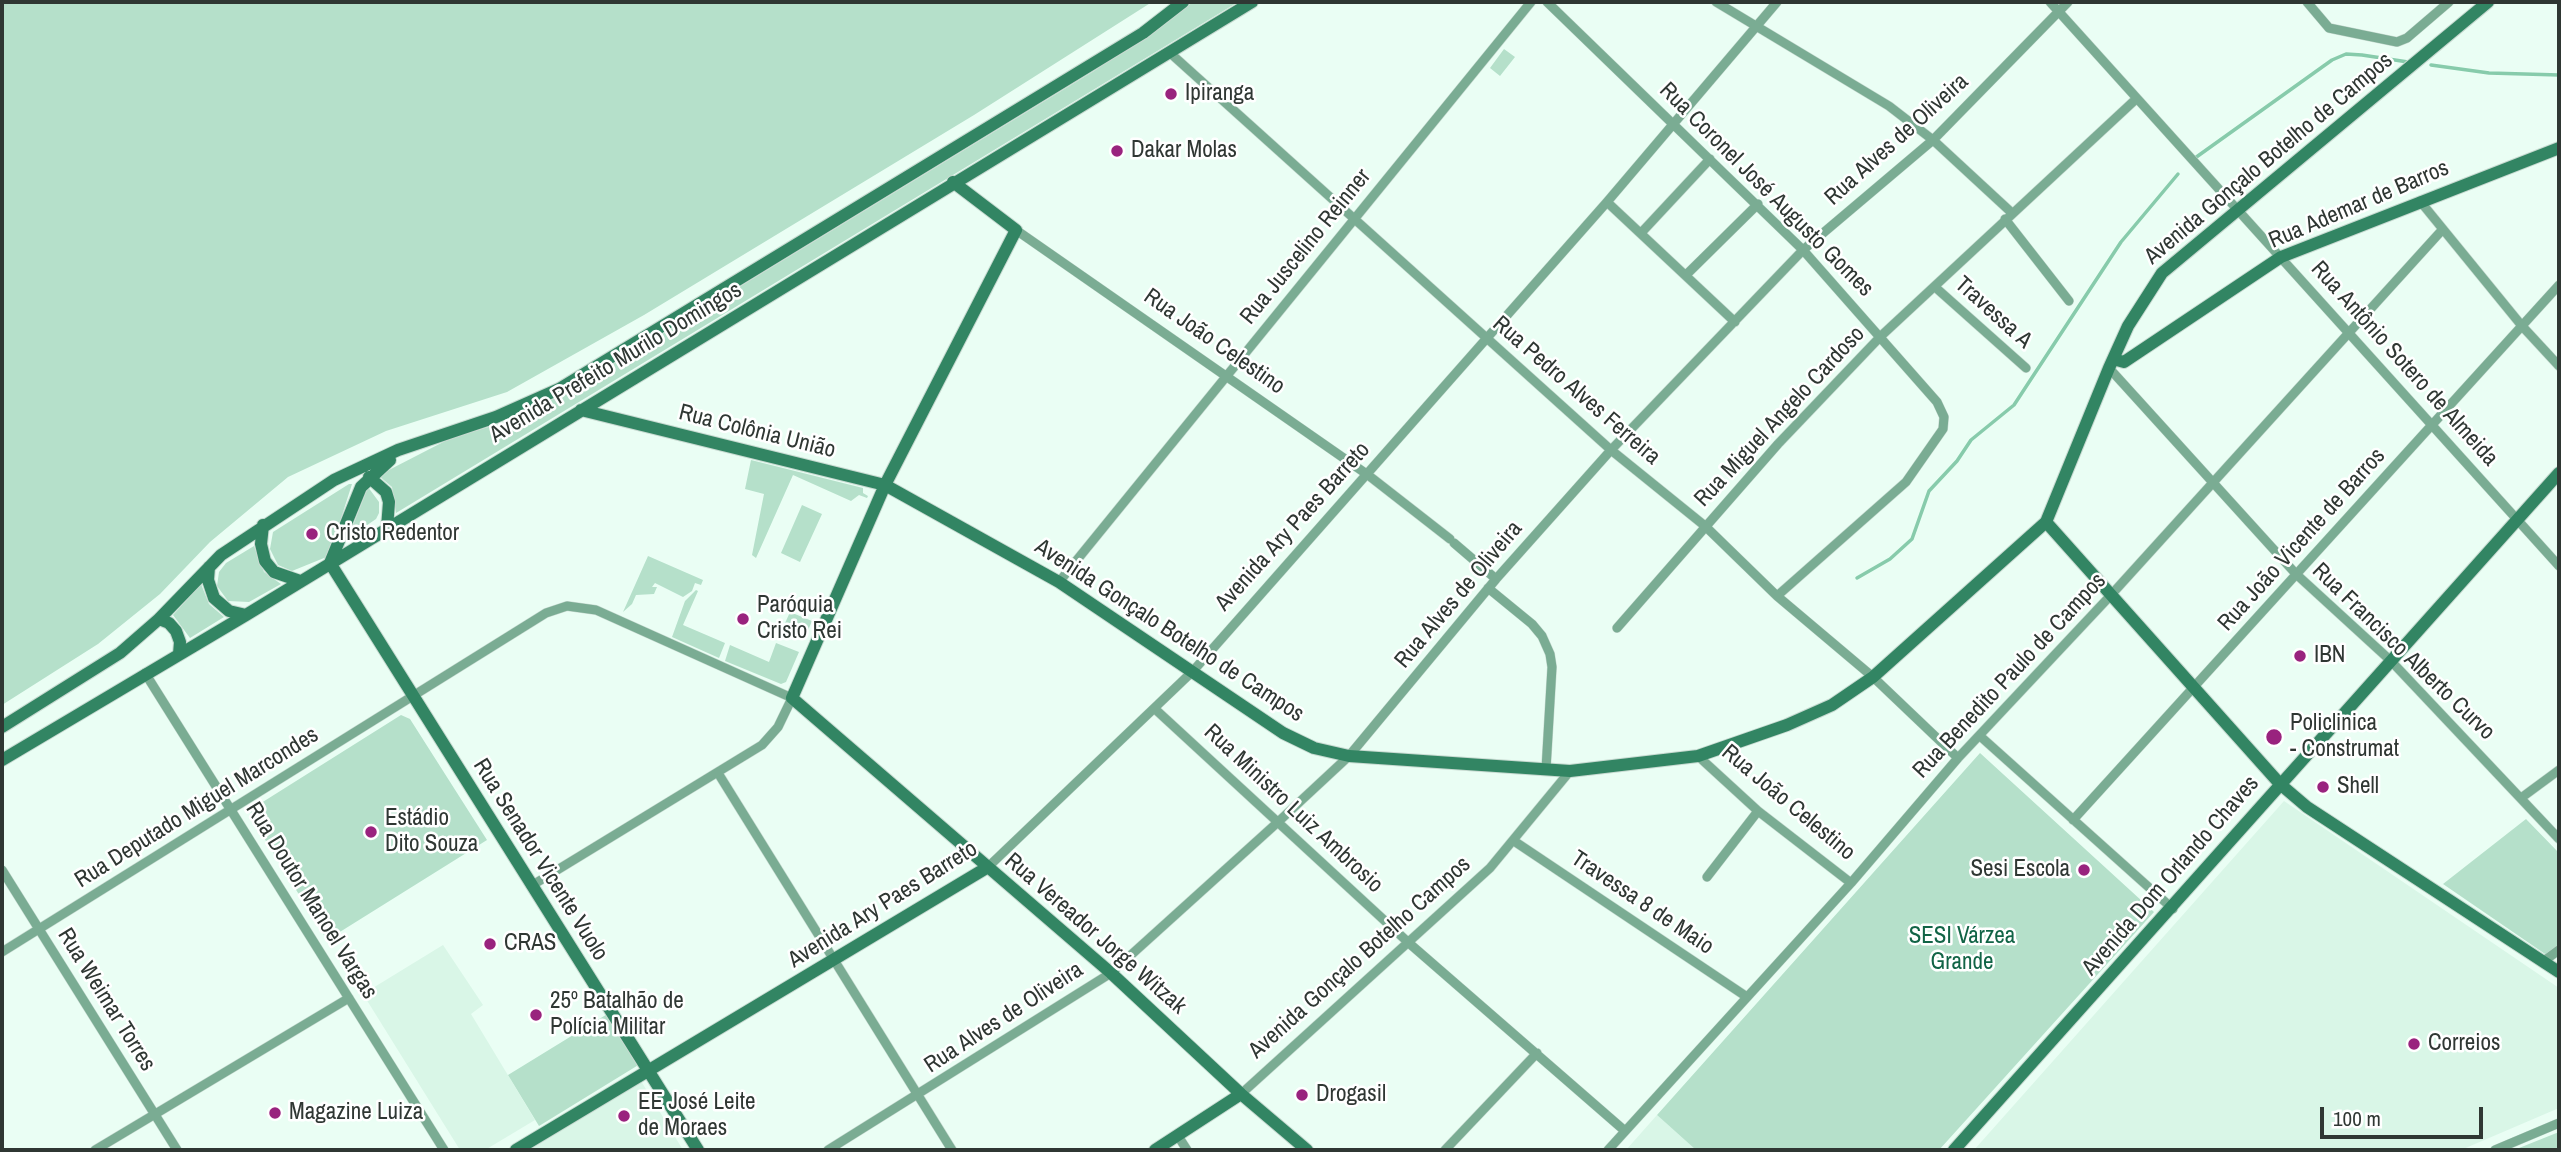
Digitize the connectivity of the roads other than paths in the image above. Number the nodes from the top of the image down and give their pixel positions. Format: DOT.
graph roads {
  1 [pos="1183,2"];
  2 [pos="1252,2"];
  3 [pos="1531,2"];
  4 [pos="1547,2"];
  5 [pos="1716,2"];
  6 [pos="1777,2"];
  7 [pos="2050,2"];
  8 [pos="2068,2"];
  9 [pos="2307,2"];
  10 [pos="2449,2"];
  11 [pos="2488,2"];
  12 [pos="2058,10"];
  13 [pos="1756,25"];
  14 [pos="1169,52"];
  15 [pos="2135,100"];
  16 [pos="1672,125"];
  17 [pos="1933,140"];
  18 [pos="2559,148"];
  19 [pos="1710,159"];
  20 [pos="953,182"];
  21 [pos="2420,201"];
  22 [pos="1607,202"];
  23 [pos="1758,204"];
  24 [pos="2236,209"];
  25 [pos="2009,216"];
  26 [pos="1352,220"];
  27 [pos="2443,229"];
  28 [pos="1016,230"];
  29 [pos="1641,233"];
  30 [pos="1803,250"];
  31 [pos="2281,257"];
  32 [pos="1686,275"];
  33 [pos="2559,285"];
  34 [pos="1935,287"];
  35 [pos="2069,301"];
  36 [pos="1735,322"];
  37 [pos="2522,326"];
  38 [pos="2346,333"];
  39 [pos="1881,336"];
  40 [pos="1485,338"];
  41 [pos="2111,363"];
  42 [pos="2559,366"];
  43 [pos="2026,368"];
  44 [pos="1227,377"];
  45 [pos="611,391"];
  46 [pos="581,410"];
  47 [pos="619,419"];
  48 [pos="2432,424"];
  49 [pos="407,447"];
  50 [pos="1611,450"];
  51 [pos="2559,473"];
  52 [pos="1368,475"];
  53 [pos="369,477"];
  54 [pos="2213,481"];
  55 [pos="885,485"];
  56 [pos="2518,518"];
  57 [pos="2046,522"];
  58 [pos="263,526"];
  59 [pos="1705,526"];
  60 [pos="387,528"];
  61 [pos="330,563"];
  62 [pos="2559,566"];
  63 [pos="208,567"];
  64 [pos="2296,574"];
  65 [pos="1496,579"];
  66 [pos="300,581"];
  67 [pos="1059,582"];
  68 [pos="1488,588"];
  69 [pos="2111,595"];
  70 [pos="1777,596"];
  71 [pos="246,615"];
  72 [pos="159,619"];
  73 [pos="1617,628"];
  74 [pos="179,654"];
  75 [pos="2391,661"];
  76 [pos="1193,671"];
  77 [pos="145,674"];
  78 [pos="1873,677"];
  79 [pos="2196,687"];
  80 [pos="414,698"];
  81 [pos="792,698"];
  82 [pos="1155,709"];
  83 [pos="2,727"];
  84 [pos="1980,736"];
  85 [pos="1349,756"];
  86 [pos="1698,756"];
  87 [pos="1958,758"];
  88 [pos="2,760"];
  89 [pos="1546,769"];
  90 [pos="2559,770"];
  91 [pos="1570,771"];
  92 [pos="718,773"];
  93 [pos="2280,784"];
  94 [pos="2521,798"];
  95 [pos="230,807"];
  96 [pos="1758,811"];
  97 [pos="2073,820"];
  98 [pos="1278,822"];
  99 [pos="2559,839"];
  100 [pos="1514,841"];
  101 [pos="988,867"];
  102 [pos="2,870"];
  103 [pos="1707,877"];
  104 [pos="1851,883"];
  105 [pos="531,886"];
  106 [pos="2173,909"];
  107 [pos="40,929"];
  108 [pos="1410,944"];
  109 [pos="2559,950"];
  110 [pos="2,952"];
  111 [pos="833,961"];
  112 [pos="2544,961"];
  113 [pos="2559,972"];
  114 [pos="1111,973"];
  115 [pos="349,998"];
  116 [pos="1747,998"];
  117 [pos="1536,1052"];
  118 [pos="648,1071"];
  119 [pos="1241,1094"];
  120 [pos="917,1096"];
  121 [pos="154,1115"];
  122 [pos="2559,1123"];
  123 [pos="1625,1131"];
  124 [pos="1178,1136"];
  125 [pos="94,1150"];
  126 [pos="177,1150"];
  127 [pos="444,1150"];
  128 [pos="516,1150"];
  129 [pos="698,1150"];
  130 [pos="828,1150"];
  131 [pos="952,1150"];
  132 [pos="1155,1150"];
  133 [pos="1187,1150"];
  134 [pos="1307,1150"];
  135 [pos="1445,1150"];
  136 [pos="1608,1150"];
  137 [pos="1954,1150"];
  138 [pos="2495,1150"];
  1 -- 49 [label="street, Avenida Prefeito Murilo Domingos"];
  2 -- 14 [label="street, Avenida Prefeito Murilo Domingos"];
  3 -- 26 [label="street, Rua Juscelino Reinner"];
  4 -- 16 [label="street, Rua Coronel José Augusto Gomes"];
  5 -- 13 [label="street"];
  6 -- 13 [label="street, Avenida Ary Paes Barreto"];
  7 -- 12 [label="street, Rua Antônio Sotero de Almeida"];
  8 -- 12 [label="street, Rua Alves de Oliveira"];
  9 -- 10 [label="street"];
  11 -- 24 [label="street, Avenida Gonçalo Botelho de Campos"];
  12 -- 15 [label="street, Rua Antônio Sotero de Almeida"];
  12 -- 17 [label="street, Rua Alves de Oliveira"];
  13 -- 16 [label="street, Avenida Ary Paes Barreto"];
  13 -- 17 [label="street"];
  14 -- 20 [label="street, Avenida Prefeito Murilo Domingos"];
  14 -- 26 [label="street, Rua Pedro Alves Ferreira"];
  15 -- 24 [label="street, Rua Antônio Sotero de Almeida"];
  15 -- 25 [label="street, Rua Miguel Angelo Cardoso"];
  16 -- 19 [label="street, Rua Coronel José Augusto Gomes"];
  16 -- 22 [label="street, Avenida Ary Paes Barreto"];
  17 -- 25 [label="street"];
  17 -- 30 [label="street, Rua Alves de Oliveira"];
  18 -- 21 [label="street, Rua Ademar de Barros"];
  19 -- 23 [label="street, Rua Coronel José Augusto Gomes"];
  19 -- 29 [label="street"];
  20 -- 28 [label="street, Rua João Celestino"];
  20 -- 45 [label="street, Avenida Prefeito Murilo Domingos"];
  21 -- 27 [label="street"];
  21 -- 31 [label="street, Rua Ademar de Barros"];
  22 -- 29 [label="street"];
  22 -- 40 [label="street, Avenida Ary Paes Barreto"];
  23 -- 30 [label="street, Rua Coronel José Augusto Gomes"];
  23 -- 32 [label="street"];
  24 -- 31 [label="street, Rua Antônio Sotero de Almeida"];
  24 -- 41 [label="street, Avenida Gonçalo Botelho de Campos"];
  25 -- 34 [label="street, Rua Miguel Angelo Cardoso"];
  25 -- 35 [label="street"];
  26 -- 40 [label="street, Rua Pedro Alves Ferreira"];
  26 -- 44 [label="street, Rua Juscelino Reinner"];
  27 -- 37 [label="street"];
  27 -- 38 [label="street, Rua Benedito Paulo de Campos"];
  28 -- 44 [label="street, Rua João Celestino"];
  28 -- 55 [label="street"];
  29 -- 32 [label="street"];
  30 -- 36 [label="street, Rua Alves de Oliveira"];
  30 -- 39 [label="street, Rua Coronel José Augusto Gomes"];
  31 -- 38 [label="street, Rua Antônio Sotero de Almeida"];
  31 -- 41 [label="street, Rua Ademar de Barros"];
  32 -- 36 [label="street"];
  33 -- 37 [label="street, Rua João Vicente de Barros"];
  34 -- 39 [label="street, Rua Miguel Angelo Cardoso"];
  34 -- 43 [label="street, Travessa A"];
  36 -- 50 [label="street, Rua Alves de Oliveira"];
  37 -- 42 [label="street"];
  37 -- 48 [label="street, Rua João Vicente de Barros"];
  38 -- 48 [label="street, Rua Antônio Sotero de Almeida"];
  38 -- 54 [label="street, Rua Benedito Paulo de Campos"];
  39 -- 59 [label="street, Rua Miguel Angelo Cardoso"];
  39 -- 70 [label="street, Rua Coronel José Augusto Gomes"];
  40 -- 50 [label="street, Rua Pedro Alves Ferreira"];
  40 -- 52 [label="street, Avenida Ary Paes Barreto"];
  41 -- 54 [label="street, Rua Francisco Alberto Curvo"];
  41 -- 57 [label="street, Avenida Gonçalo Botelho de Campos"];
  44 -- 52 [label="street, Rua João Celestino"];
  44 -- 67 [label="street, Rua Juscelino Reinner"];
  45 -- 46 [label="street, Avenida Prefeito Murilo Domingos"];
  45 -- 47 [label="street"];
  46 -- 47 [label="street, Rua Colônia União"];
  46 -- 60 [label="street, Avenida Prefeito Murilo Domingos"];
  47 -- 55 [label="street, Rua Colônia União"];
  48 -- 56 [label="street, Rua Antônio Sotero de Almeida"];
  48 -- 64 [label="street, Rua João Vicente de Barros"];
  49 -- 53 [label="street"];
  49 -- 58 [label="street, Avenida Prefeito Murilo Domingos"];
  50 -- 59 [label="street, Rua Pedro Alves Ferreira"];
  50 -- 65 [label="street, Rua Alves de Oliveira"];
  51 -- 56 [label="street, Avenida Dom Orlando Chaves"];
  52 -- 65 [label="street, Rua João Celestino"];
  52 -- 76 [label="street, Avenida Ary Paes Barreto"];
  53 -- 60 [label="street"];
  53 -- 61 [label="street"];
  54 -- 64 [label="street, Rua Francisco Alberto Curvo"];
  54 -- 69 [label="street, Rua Benedito Paulo de Campos"];
  55 -- 67 [label="street, Avenida Gonçalo Botelho de Campos"];
  55 -- 81 [label="street"];
  56 -- 62 [label="street, Rua Antônio Sotero de Almeida"];
  56 -- 75 [label="street, Avenida Dom Orlando Chaves"];
  57 -- 69 [label="street"];
  57 -- 78 [label="street, Avenida Gonçalo Botelho de Campos"];
  58 -- 63 [label="street, Avenida Prefeito Murilo Domingos"];
  58 -- 66 [label="street"];
  59 -- 70 [label="street, Rua Pedro Alves Ferreira"];
  59 -- 73 [label="street, Rua Miguel Angelo Cardoso"];
  60 -- 61 [label="street, Avenida Prefeito Murilo Domingos"];
  61 -- 66 [label="street, Avenida Prefeito Murilo Domingos"];
  61 -- 80 [label="street, Rua Senador Vicente Vuolo"];
  63 -- 71 [label="street"];
  63 -- 72 [label="street, Avenida Prefeito Murilo Domingos"];
  64 -- 75 [label="street, Rua Francisco Alberto Curvo"];
  64 -- 79 [label="street, Rua João Vicente de Barros"];
  65 -- 68 [label="street, Rua Alves de Oliveira"];
  66 -- 71 [label="street, Avenida Prefeito Murilo Domingos"];
  67 -- 76 [label="street, Avenida Gonçalo Botelho de Campos"];
  68 -- 85 [label="street, Rua Alves de Oliveira"];
  68 -- 89 [label="street"];
  69 -- 79 [label="street"];
  69 -- 84 [label="street, Rua Benedito Paulo de Campos"];
  70 -- 78 [label="street, Rua Pedro Alves Ferreira"];
  71 -- 74 [label="street, Avenida Prefeito Murilo Domingos"];
  72 -- 74 [label="street"];
  72 -- 83 [label="street, Avenida Prefeito Murilo Domingos"];
  74 -- 77 [label="street, Avenida Prefeito Murilo Domingos"];
  75 -- 93 [label="street, Avenida Dom Orlando Chaves"];
  75 -- 94 [label="street, Rua Francisco Alberto Curvo"];
  76 -- 82 [label="street, Avenida Ary Paes Barreto"];
  76 -- 85 [label="street, Avenida Gonçalo Botelho de Campos"];
  77 -- 88 [label="street, Avenida Prefeito Murilo Domingos"];
  77 -- 95 [label="street, Rua Doutor Manoel Vargas"];
  78 -- 86 [label="street, Avenida Gonçalo Botelho de Campos"];
  78 -- 87 [label="street, Rua Pedro Alves Ferreira"];
  79 -- 93 [label="street"];
  79 -- 97 [label="street, Rua João Vicente de Barros"];
  80 -- 81 [label="street, Rua Vereador Jorge Witzak"];
  80 -- 95 [label="street, Rua Deputado Miguel Marcondes"];
  80 -- 105 [label="street, Rua Senador Vicente Vuolo"];
  81 -- 92 [label="street"];
  81 -- 101 [label="street, Rua Vereador Jorge Witzak"];
  82 -- 98 [label="street, Rua Ministro Luiz Ambrosio"];
  82 -- 101 [label="street, Avenida Ary Paes Barreto"];
  84 -- 87 [label="street, Rua Benedito Paulo de Campos"];
  84 -- 97 [label="street"];
  85 -- 89 [label="street, Avenida Gonçalo Botelho de Campos"];
  85 -- 98 [label="street, Rua Alves de Oliveira"];
  86 -- 91 [label="street, Avenida Gonçalo Botelho de Campos"];
  86 -- 96 [label="street, Rua João Celestino"];
  87 -- 104 [label="street, Rua Benedito Paulo de Campos"];
  89 -- 91 [label="street, Avenida Gonçalo Botelho de Campos"];
  90 -- 94 [label="street"];
  91 -- 100 [label="street, Avenida Gonçalo Botelho Campos"];
  92 -- 105 [label="street"];
  92 -- 111 [label="street"];
  93 -- 106 [label="street, Avenida Dom Orlando Chaves"];
  93 -- 112 [label="street"];
  94 -- 99 [label="street, Rua Francisco Alberto Curvo"];
  95 -- 107 [label="street, Rua Deputado Miguel Marcondes"];
  95 -- 115 [label="street, Rua Doutor Manoel Vargas"];
  96 -- 103 [label="street"];
  96 -- 104 [label="street, Rua João Celestino"];
  97 -- 106 [label="street"];
  98 -- 108 [label="street, Rua Ministro Luiz Ambrosio"];
  98 -- 114 [label="street, Rua Alves de Oliveira"];
  100 -- 108 [label="street, Avenida Gonçalo Botelho Campos"];
  100 -- 116 [label="street, Travessa 8 de Maio"];
  101 -- 111 [label="street, Avenida Ary Paes Barreto"];
  101 -- 114 [label="street, Rua Vereador Jorge Witzak"];
  102 -- 107 [label="street, Rua Weimar Torres"];
  104 -- 116 [label="street, Rua Benedito Paulo de Campos"];
  105 -- 118 [label="street, Rua Senador Vicente Vuolo"];
  106 -- 137 [label="street, Avenida Dom Orlando Chaves"];
  107 -- 110 [label="street, Rua Deputado Miguel Marcondes"];
  107 -- 121 [label="street, Rua Weimar Torres"];
  108 -- 117 [label="street, Rua Ministro Luiz Ambrosio"];
  108 -- 119 [label="street, Avenida Gonçalo Botelho Campos"];
  109 -- 112 [label="street"];
  111 -- 118 [label="street, Avenida Ary Paes Barreto"];
  111 -- 120 [label="street"];
  112 -- 113 [label="street"];
  114 -- 119 [label="street, Rua Vereador Jorge Witzak"];
  114 -- 120 [label="street, Rua Alves de Oliveira"];
  115 -- 121 [label="street"];
  115 -- 127 [label="street, Rua Doutor Manoel Vargas"];
  116 -- 123 [label="street, Rua Benedito Paulo de Campos"];
  117 -- 123 [label="street, Rua Ministro Luiz Ambrosio"];
  117 -- 135 [label="street"];
  118 -- 128 [label="street, Avenida Ary Paes Barreto"];
  118 -- 129 [label="street, Rua Senador Vicente Vuolo"];
  119 -- 124 [label="street, Avenida Gonçalo Botelho Campos"];
  119 -- 134 [label="street, Rua Vereador Jorge Witzak"];
  120 -- 130 [label="street, Rua Alves de Oliveira"];
  120 -- 131 [label="street"];
  121 -- 125 [label="street"];
  121 -- 126 [label="street, Rua Weimar Torres"];
  122 -- 138 [label="street"];
  123 -- 136 [label="street, Rua Benedito Paulo de Campos"];
  124 -- 132 [label="street, Avenida Gonçalo Botelho Campos"];
  124 -- 133 [label="street"];
}
